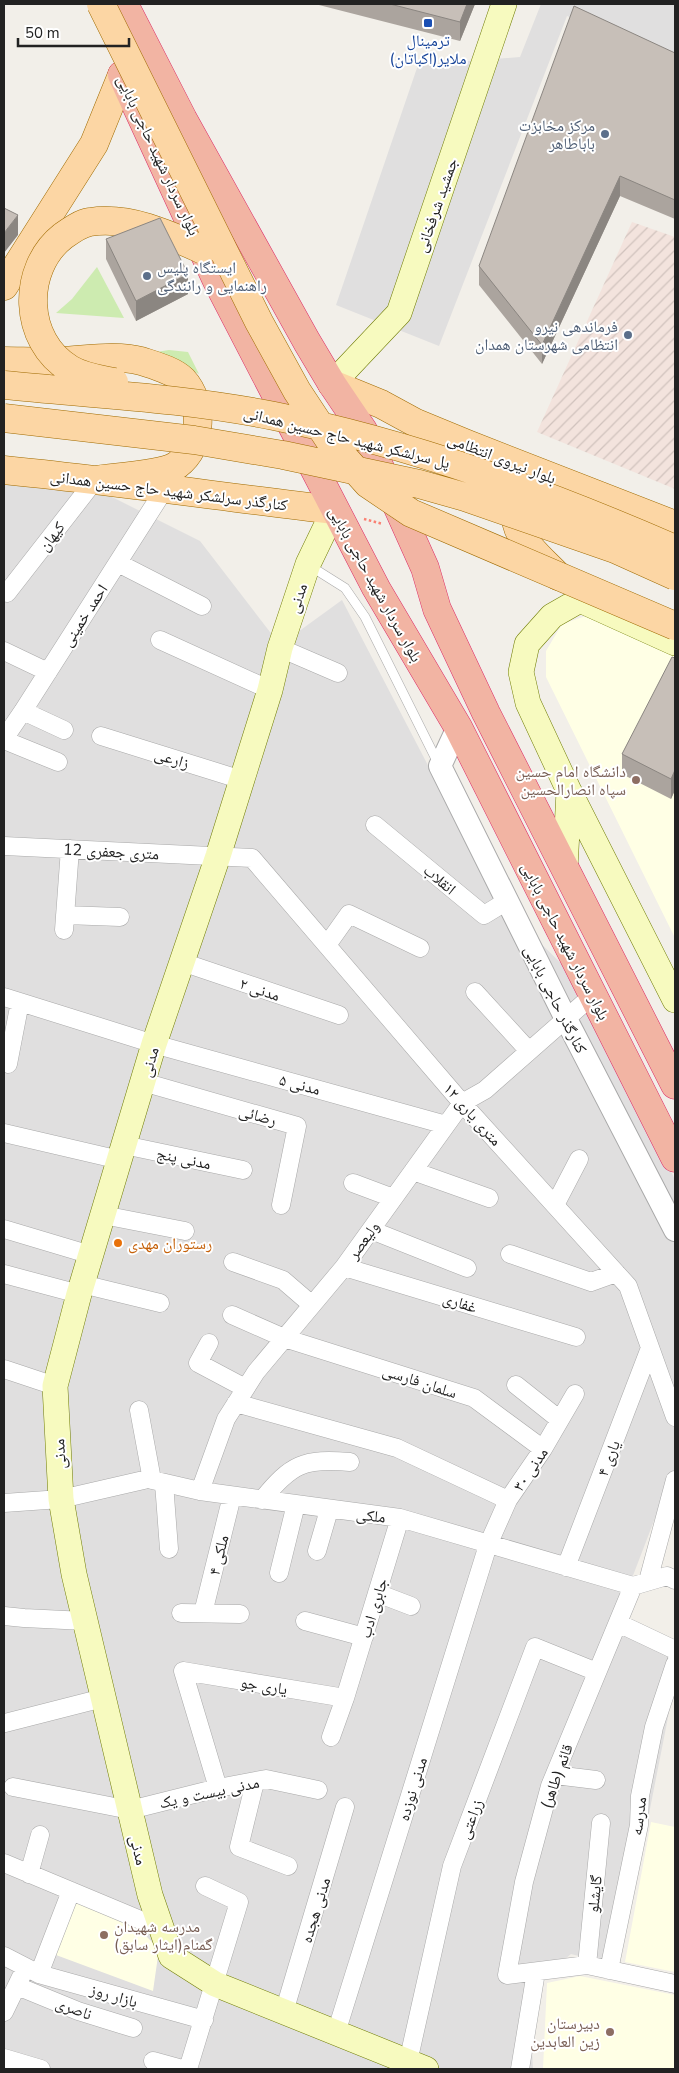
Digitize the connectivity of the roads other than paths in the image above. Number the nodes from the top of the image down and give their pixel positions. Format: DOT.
graph roads {
  1 [pos="87,4"];
  2 [pos="101,4"];
  3 [pos="504,4"];
  4 [pos="127,6"];
  5 [pos="122,75"];
  6 [pos="203,250"];
  7 [pos="4,286"];
  8 [pos="4,361"];
  9 [pos="332,384"];
  10 [pos="4,385"];
  11 [pos="182,403"];
  12 [pos="4,418"];
  13 [pos="4,470"];
  14 [pos="542,473"];
  15 [pos="95,480"];
  16 [pos="164,490"];
  17 [pos="334,510"];
  18 [pos="675,525"];
  19 [pos="675,548"];
  20 [pos="118,563"];
  21 [pos="308,564"];
  22 [pos="675,576"];
  23 [pos="8,593"];
  24 [pos="580,600"];
  25 [pos="202,606"];
  26 [pos="675,626"];
  27 [pos="160,640"];
  28 [pos="675,643"];
  29 [pos="280,648"];
  30 [pos="4,652"];
  31 [pos="48,672"];
  32 [pos="338,673"];
  33 [pos="270,690"];
  34 [pos="24,711"];
  35 [pos="458,727"];
  36 [pos="64,730"];
  37 [pos="102,736"];
  38 [pos="4,740"];
  39 [pos="58,762"];
  40 [pos="440,766"];
  41 [pos="242,780"];
  42 [pos="569,791"];
  43 [pos="375,825"];
  44 [pos="4,846"];
  45 [pos="70,849"];
  46 [pos="218,856"];
  47 [pos="565,869"];
  48 [pos="507,901"];
  49 [pos="588,915"];
  50 [pos="120,917"];
  51 [pos="559,928"];
  52 [pos="326,945"];
  53 [pos="420,948"];
  54 [pos="182,962"];
  55 [pos="475,992"];
  56 [pos="593,995"];
  57 [pos="12,1000"];
  58 [pos="675,1000"];
  59 [pos="338,1015"];
  60 [pos="566,1019"];
  61 [pos="154,1044"];
  62 [pos="529,1051"];
  63 [pos="8,1064"];
  64 [pos="143,1082"];
  65 [pos="675,1085"];
  66 [pos="462,1103"];
  67 [pos="446,1124"];
  68 [pos="4,1133"];
  69 [pos="122,1153"];
  70 [pos="675,1158"];
  71 [pos="579,1159"];
  72 [pos="243,1170"];
  73 [pos="413,1171"];
  74 [pos="353,1183"];
  75 [pos="393,1198"];
  76 [pos="489,1198"];
  77 [pos="281,1205"];
  78 [pos="555,1206"];
  79 [pos="103,1215"];
  80 [pos="4,1229"];
  81 [pos="371,1230"];
  82 [pos="675,1230"];
  83 [pos="185,1231"];
  84 [pos="510,1254"];
  85 [pos="91,1255"];
  86 [pos="233,1262"];
  87 [pos="344,1267"];
  88 [pos="467,1268"];
  89 [pos="4,1274"];
  90 [pos="616,1274"];
  91 [pos="80,1289"];
  92 [pos="160,1303"];
  93 [pos="312,1306"];
  94 [pos="232,1315"];
  95 [pos="576,1336"];
  96 [pos="284,1338"];
  97 [pos="209,1343"];
  98 [pos="650,1348"];
  99 [pos="4,1369"];
  100 [pos="516,1385"];
  101 [pos="55,1386"];
  102 [pos="246,1388"];
  103 [pos="575,1394"];
  104 [pos="236,1403"];
  105 [pos="139,1410"];
  106 [pos="675,1417"];
  107 [pos="560,1420"];
  108 [pos="543,1449"];
  109 [pos="350,1462"];
  110 [pos="675,1480"];
  111 [pos="158,1482"];
  112 [pos="200,1491"];
  113 [pos="232,1496"];
  114 [pos="61,1499"];
  115 [pos="262,1500"];
  116 [pos="508,1500"];
  117 [pos="4,1504"];
  118 [pos="296,1504"];
  119 [pos="328,1510"];
  120 [pos="400,1518"];
  121 [pos="488,1545"];
  122 [pos="169,1549"];
  123 [pos="317,1551"];
  124 [pos="566,1567"];
  125 [pos="279,1573"];
  126 [pos="675,1580"];
  127 [pos="640,1583"];
  128 [pos="377,1593"];
  129 [pos="411,1606"];
  130 [pos="181,1613"];
  131 [pos="203,1613"];
  132 [pos="240,1614"];
  133 [pos="4,1616"];
  134 [pos="85,1620"];
  135 [pos="305,1621"];
  136 [pos="618,1623"];
  137 [pos="364,1637"];
  138 [pos="675,1652"];
  139 [pos="675,1664"];
  140 [pos="597,1672"];
  141 [pos="103,1698"];
  142 [pos="345,1698"];
  143 [pos="5,1722"];
  144 [pos="331,1738"];
  145 [pos="555,1775"];
  146 [pos="596,1780"];
  147 [pos="255,1782"];
  148 [pos="13,1787"];
  149 [pos="218,1788"];
  150 [pos="318,1790"];
  151 [pos="345,1807"];
  152 [pos="130,1810"];
  153 [pos="601,1823"];
  154 [pos="40,1835"];
  155 [pos="4,1863"];
  156 [pos="288,1866"];
  157 [pos="29,1874"];
  158 [pos="205,1886"];
  159 [pos="71,1891"];
  160 [pos="162,1929"];
  161 [pos="4,1956"];
  162 [pos="587,1965"];
  163 [pos="609,1970"];
  164 [pos="32,1971"];
  165 [pos="536,1972"];
  166 [pos="215,1984"];
  167 [pos="675,1984"];
  168 [pos="17,1986"];
  169 [pos="99,1991"];
  170 [pos="4,2010"];
  171 [pos="284,2012"];
  172 [pos="88,2014"];
  173 [pos="204,2020"];
  174 [pos="133,2028"];
  175 [pos="336,2033"];
  176 [pos="4,2058"];
  177 [pos="153,2061"];
  178 [pos="403,2064"];
  179 [pos="41,2069"];
  180 [pos="182,2069"];
  181 [pos="188,2069"];
  182 [pos="520,2069"];
  1 -- 5 [label="highway, بلوار سردار شهید حاجی بابایی"];
  2 -- 26 [label="main road, bridge"];
  3 -- 9 [label="main road, جمشید شرفخانی"];
  4 -- 9 [label="highway, بلوار سردار شهید حاجی بابایی"];
  5 -- 6 [label="highway, بلوار سردار شهید حاجی بابایی"];
  5 -- 7 [label="main road"];
  6 -- 11 [label="main road, bridge"];
  6 -- 17 [label="highway, بلوار سردار شهید حاجی بابایی"];
  8 -- 15 [label="main road"];
  9 -- 14 [label="main road, بلوار نیروی انتظامی"];
  9 -- 47 [label="highway, بلوار سردار شهید حاجی بابایی"];
  10 -- 11 [label="main road, پل سرلشکر شهید حاج حسین همدانی, bridge"];
  11 -- 19 [label="main road, پل سرلشکر شهید حاج حسین همدانی, bridge"];
  12 -- 22 [label="main road, پل سرلشکر شهید حاج حسین همدانی, bridge"];
  13 -- 15 [label="main road, کنارگذر سرلشکر شهید حاج حسین همدانی"];
  14 -- 18 [label="main road, بلوار نیروی انتظامی"];
  14 -- 24 [label="main road"];
  15 -- 16 [label="main road, کنارگذر سرلشکر شهید حاج حسین همدانی"];
  15 -- 23 [label="street, کیهان"];
  16 -- 17 [label="main road, کنارگذر سرلشکر شهید حاج حسین همدانی"];
  16 -- 20 [label="street, احمد خمینی"];
  17 -- 21 [label="main road, مدنی"];
  17 -- 35 [label="highway, بلوار سردار شهید حاجی بابایی"];
  20 -- 25 [label="street"];
  20 -- 31 [label="street, احمد خمینی"];
  21 -- 29 [label="main road, مدنی"];
  21 -- 40 [label="lane"];
  24 -- 28 [label="main road"];
  24 -- 42 [label="main road"];
  27 -- 33 [label="street"];
  29 -- 32 [label="street"];
  29 -- 33 [label="main road, مدنی"];
  30 -- 31 [label="street"];
  31 -- 34 [label="street, احمد خمینی"];
  33 -- 41 [label="main road, مدنی"];
  34 -- 36 [label="street"];
  34 -- 38 [label="street, احمد خمینی"];
  35 -- 40 [label="street"];
  35 -- 51 [label="highway, بلوار سردار شهید حاجی بابایی"];
  37 -- 41 [label="street, زارعی"];
  38 -- 39 [label="street"];
  40 -- 48 [label="street, کنارگذر حاجی بابایی"];
  41 -- 46 [label="main road, مدنی"];
  42 -- 47 [label="main road"];
  42 -- 58 [label="main road"];
  43 -- 48 [label="street, انقلاب"];
  44 -- 45 [label="street, 12 متری جعفری"];
  45 -- 46 [label="street, 12 متری جعفری"];
  45 -- 50 [label="street"];
  46 -- 52 [label="street, ۱۲ متری یاری"];
  46 -- 54 [label="main road, مدنی"];
  47 -- 49 [label="highway, بلوار سردار شهید حاجی بابایی"];
  48 -- 60 [label="street, کنارگذر حاجی بابایی"];
  49 -- 51 [label="highway"];
  49 -- 65 [label="highway, بلوار سردار شهید حاجی بابایی"];
  51 -- 56 [label="highway, بلوار سردار شهید حاجی بابایی"];
  52 -- 53 [label="street"];
  52 -- 66 [label="street, ۱۲ متری یاری"];
  54 -- 59 [label="street, مدنی ۲"];
  54 -- 61 [label="main road, مدنی"];
  55 -- 62 [label="street"];
  56 -- 60 [label="street, ولیعصر"];
  56 -- 70 [label="highway, بلوار سردار شهید حاجی بابایی"];
  57 -- 61 [label="street, مدنی ۵"];
  57 -- 63 [label="street"];
  60 -- 62 [label="street, ولیعصر"];
  60 -- 82 [label="street, کنارگذر حاجی بابایی"];
  61 -- 64 [label="main road, مدنی"];
  61 -- 67 [label="street, مدنی ۵"];
  62 -- 66 [label="street, ولیعصر"];
  64 -- 69 [label="main road, مدنی"];
  64 -- 77 [label="street, رضائی"];
  66 -- 67 [label="street, ولیعصر"];
  66 -- 78 [label="street, ۱۲ متری یاری"];
  67 -- 73 [label="street, ولیعصر"];
  68 -- 69 [label="street, مدنی پنج"];
  69 -- 72 [label="street, مدنی پنج"];
  69 -- 79 [label="main road, مدنی"];
  71 -- 78 [label="street"];
  73 -- 75 [label="street, ولیعصر"];
  73 -- 76 [label="street"];
  74 -- 75 [label="street"];
  75 -- 81 [label="street, ولیعصر"];
  78 -- 90 [label="street, ۱۲ متری یاری"];
  79 -- 83 [label="street"];
  79 -- 85 [label="main road, مدنی"];
  80 -- 85 [label="street"];
  81 -- 87 [label="street, ولیعصر"];
  81 -- 88 [label="street"];
  84 -- 90 [label="street"];
  85 -- 91 [label="main road, مدنی"];
  86 -- 93 [label="street"];
  87 -- 93 [label="street, ولیعصر"];
  87 -- 95 [label="street, غفاری"];
  89 -- 91 [label="street"];
  90 -- 98 [label="street, ۱۲ متری یاری"];
  91 -- 92 [label="street"];
  91 -- 101 [label="main road, مدنی"];
  93 -- 96 [label="street, ولیعصر"];
  94 -- 96 [label="street, سلمان فارسی"];
  96 -- 102 [label="street, ولیعصر"];
  96 -- 108 [label="street, سلمان فارسی"];
  97 -- 102 [label="street"];
  98 -- 106 [label="street, ۱۲ متری یاری"];
  98 -- 124 [label="street, یاری ۴"];
  99 -- 101 [label="street"];
  100 -- 107 [label="street"];
  101 -- 114 [label="main road, مدنی"];
  102 -- 104 [label="street, ولیعصر"];
  103 -- 107 [label="street, مدنی ۳۰"];
  104 -- 112 [label="street, ولیعصر"];
  104 -- 116 [label="street"];
  105 -- 111 [label="street"];
  107 -- 108 [label="street, مدنی ۳۰"];
  108 -- 116 [label="street, مدنی ۳۰"];
  109 -- 115 [label="street"];
  110 -- 127 [label="street, قائم (طاهر)"];
  111 -- 112 [label="street, ملکی"];
  111 -- 114 [label="street, ملکی"];
  111 -- 122 [label="street"];
  112 -- 113 [label="street, ملکی"];
  113 -- 115 [label="street, ملکی"];
  113 -- 131 [label="street, ملکی ۴"];
  114 -- 117 [label="street, ملکی"];
  114 -- 134 [label="main road, مدنی"];
  115 -- 118 [label="street, ملکی"];
  116 -- 121 [label="street, مدنی ۳۰"];
  118 -- 119 [label="street, ملکی"];
  118 -- 125 [label="street"];
  119 -- 120 [label="street, ملکی"];
  119 -- 123 [label="street"];
  120 -- 121 [label="street, ملکی"];
  120 -- 128 [label="street, جابری ادب"];
  121 -- 124 [label="street, ملکی"];
  121 -- 175 [label="street, مدنی نوزده"];
  124 -- 127 [label="street, ملکی"];
  126 -- 127 [label="street, ملکی"];
  127 -- 136 [label="street, قائم (طاهر)"];
  128 -- 129 [label="street"];
  128 -- 137 [label="street, جابری ادب"];
  130 -- 131 [label="street"];
  131 -- 132 [label="street"];
  133 -- 134 [label="street"];
  134 -- 141 [label="main road, مدنی"];
  135 -- 137 [label="street"];
  136 -- 138 [label="street"];
  136 -- 140 [label="street, قائم (طاهر)"];
  137 -- 142 [label="street, جابری ادب"];
  139 -- 163 [label="street, مدرسه"];
  140 -- 145 [label="street, قائم (طاهر)"];
  140 -- 178 [label="street, زراعتی"];
  141 -- 143 [label="street"];
  141 -- 152 [label="main road, مدنی"];
  142 -- 144 [label="street, جابری ادب"];
  142 -- 149 [label="street, یاری جو"];
  145 -- 146 [label="street"];
  145 -- 165 [label="street, قائم (طاهر)"];
  147 -- 149 [label="street, مدنی بیست و یک"];
  147 -- 150 [label="street, مدنی بیست و یک"];
  147 -- 156 [label="street"];
  148 -- 152 [label="street"];
  149 -- 152 [label="street, مدنی بیست و یک"];
  151 -- 171 [label="street, مدنی هجده"];
  152 -- 160 [label="main road, مدنی"];
  153 -- 162 [label="street, گایشلو"];
  154 -- 157 [label="street"];
  155 -- 157 [label="street"];
  157 -- 159 [label="street"];
  158 -- 166 [label="street"];
  159 -- 160 [label="street"];
  159 -- 164 [label="street"];
  160 -- 166 [label="main road, مدنی"];
  161 -- 164 [label="street, بازار روز"];
  162 -- 163 [label="street"];
  162 -- 165 [label="street"];
  163 -- 167 [label="street"];
  164 -- 168 [label="street"];
  164 -- 169 [label="street, بازار روز"];
  165 -- 182 [label="street"];
  166 -- 171 [label="main road, مدنی"];
  166 -- 173 [label="street"];
  168 -- 170 [label="street"];
  168 -- 172 [label="street, ناصری"];
  169 -- 172 [label="street"];
  169 -- 173 [label="street, بازار روز"];
  171 -- 175 [label="main road, مدنی"];
  172 -- 174 [label="street, ناصری"];
  173 -- 181 [label="street"];
  175 -- 178 [label="main road, مدنی"];
  176 -- 179 [label="street"];
  177 -- 180 [label="street"];
}
